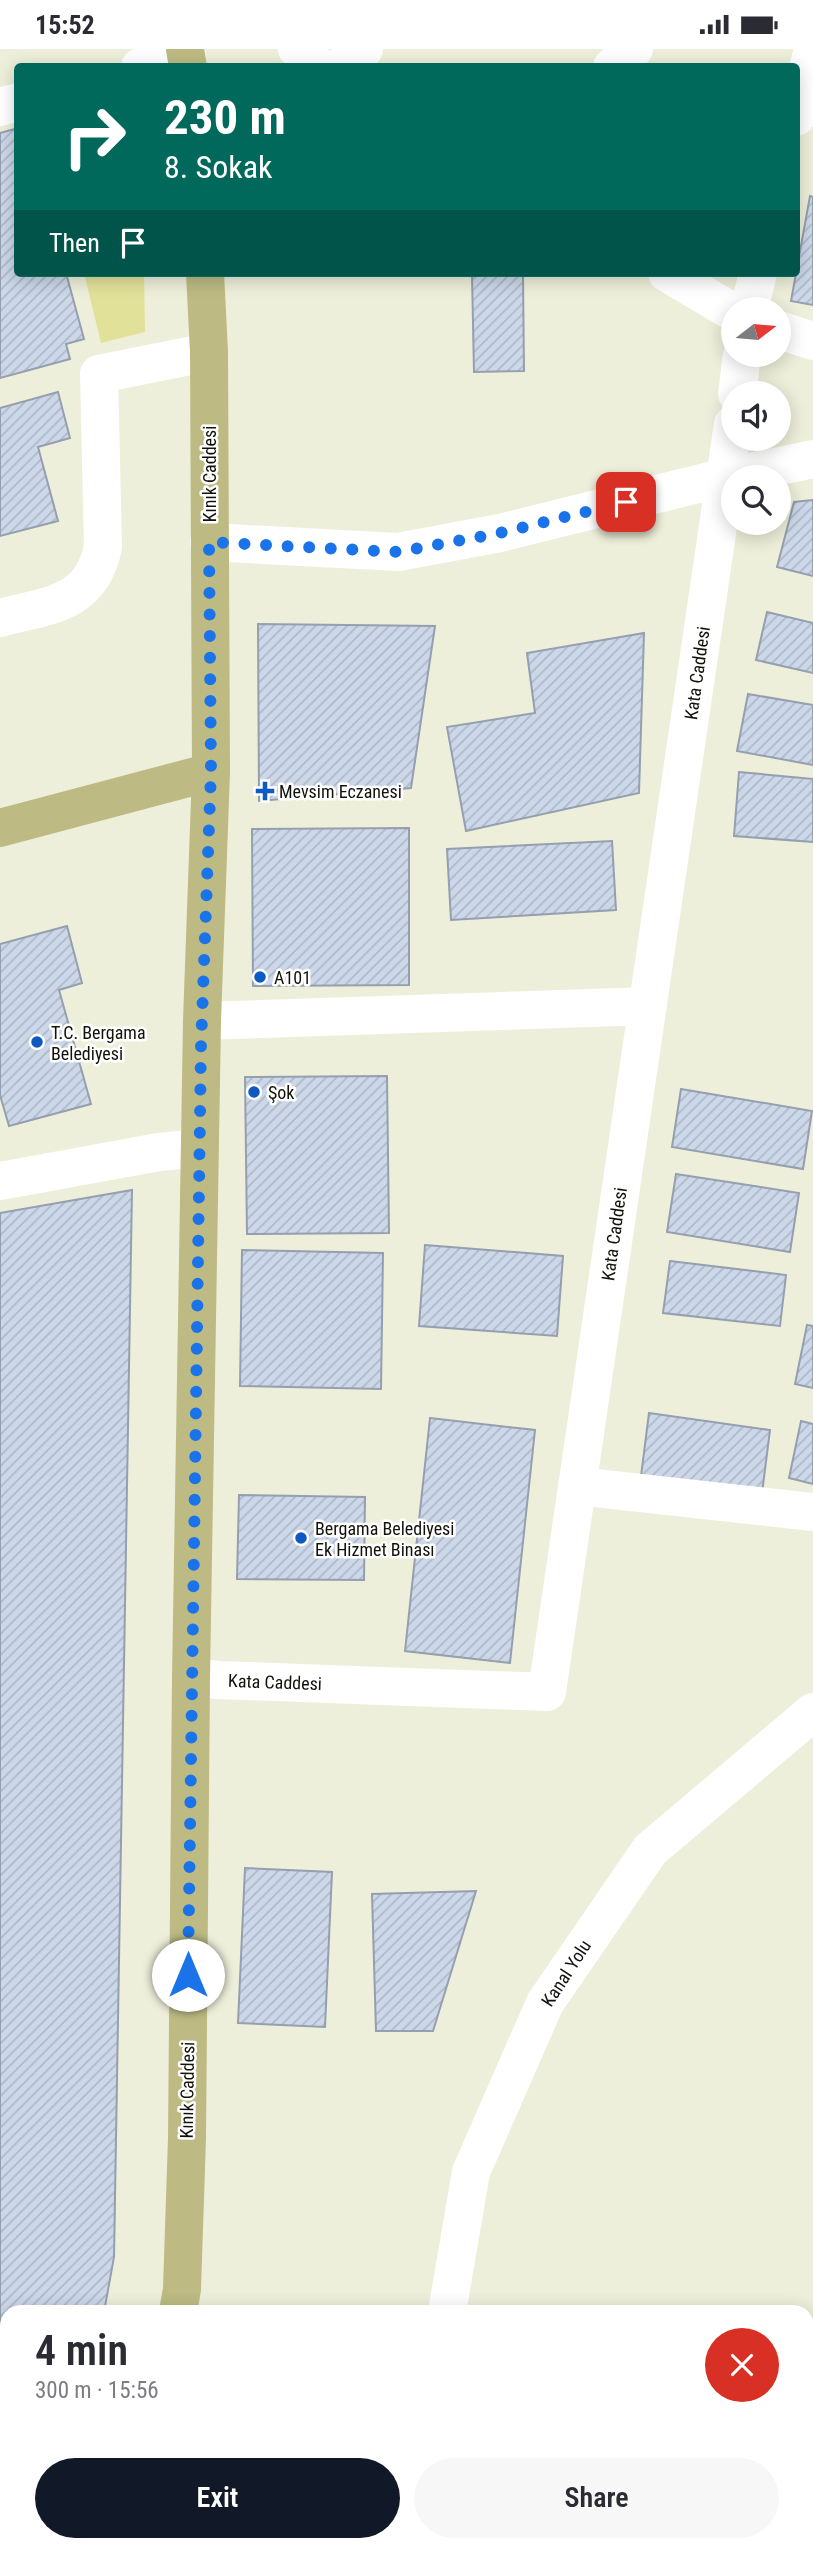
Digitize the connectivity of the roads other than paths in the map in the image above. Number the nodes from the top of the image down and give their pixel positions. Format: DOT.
graph roads {
  1 [pos="297,49"];
  2 [pos="364,49"];
  3 [pos="634,49"];
  4 [pos="813,49"];
  5 [pos="187,57"];
  6 [pos="159,63"];
  7 [pos="315,63"];
  8 [pos="345,63"];
  9 [pos="617,63"];
  10 [pos="800,101"];
  11 [pos="205,277"];
  12 [pos="674,277"];
  13 [pos="757,277"];
  14 [pos="752,297"];
  15 [pos="721,305"];
  16 [pos="791,334"];
  17 [pos="813,341"];
  18 [pos="209,352"];
  19 [pos="813,459"];
  20 [pos="784,465"];
  21 [pos="721,478"];
  22 [pos="721,511"];
  23 [pos="209,542"];
  24 [pos="0,618"];
  25 [pos="211,772"];
  26 [pos="0,828"];
  27 [pos="648,1006"];
  28 [pos="202,1021"];
  29 [pos="200,1148"];
  30 [pos="0,1181"];
  31 [pos="577,1486"];
  32 [pos="813,1513"];
  33 [pos="191,1677"];
  34 [pos="813,1712"];
  35 [pos="179,2305"];
  36 [pos="448,2305"];
  1 -- 7 [label="street"];
  2 -- 8 [label="street"];
  3 -- 9 [label="street"];
  4 -- 10 [label="street"];
  5 -- 6 [label="street"];
  11 -- 18 [label="main road, Kınık Caddesi"];
  12 -- 15 [label="street"];
  13 -- 14 [label="street"];
  16 -- 17 [label="street"];
  18 -- 23 [label="main road, Kınık Caddesi"];
  18 -- 24 [label="street"];
  19 -- 20 [label="street"];
  21 -- 23 [label="street"];
  22 -- 27 [label="street, Kata Caddesi"];
  23 -- 25 [label="main road, Kınık Caddesi"];
  25 -- 26 [label="main road"];
  25 -- 28 [label="main road, Kınık Caddesi"];
  27 -- 28 [label="street"];
  27 -- 31 [label="street, Kata Caddesi"];
  28 -- 29 [label="main road, Kınık Caddesi"];
  29 -- 30 [label="street"];
  29 -- 33 [label="main road, Kınık Caddesi"];
  31 -- 32 [label="street"];
  31 -- 33 [label="street, Kata Caddesi"];
  33 -- 35 [label="main road, Kınık Caddesi"];
  34 -- 36 [label="street, Kanal Yolu"];
}
